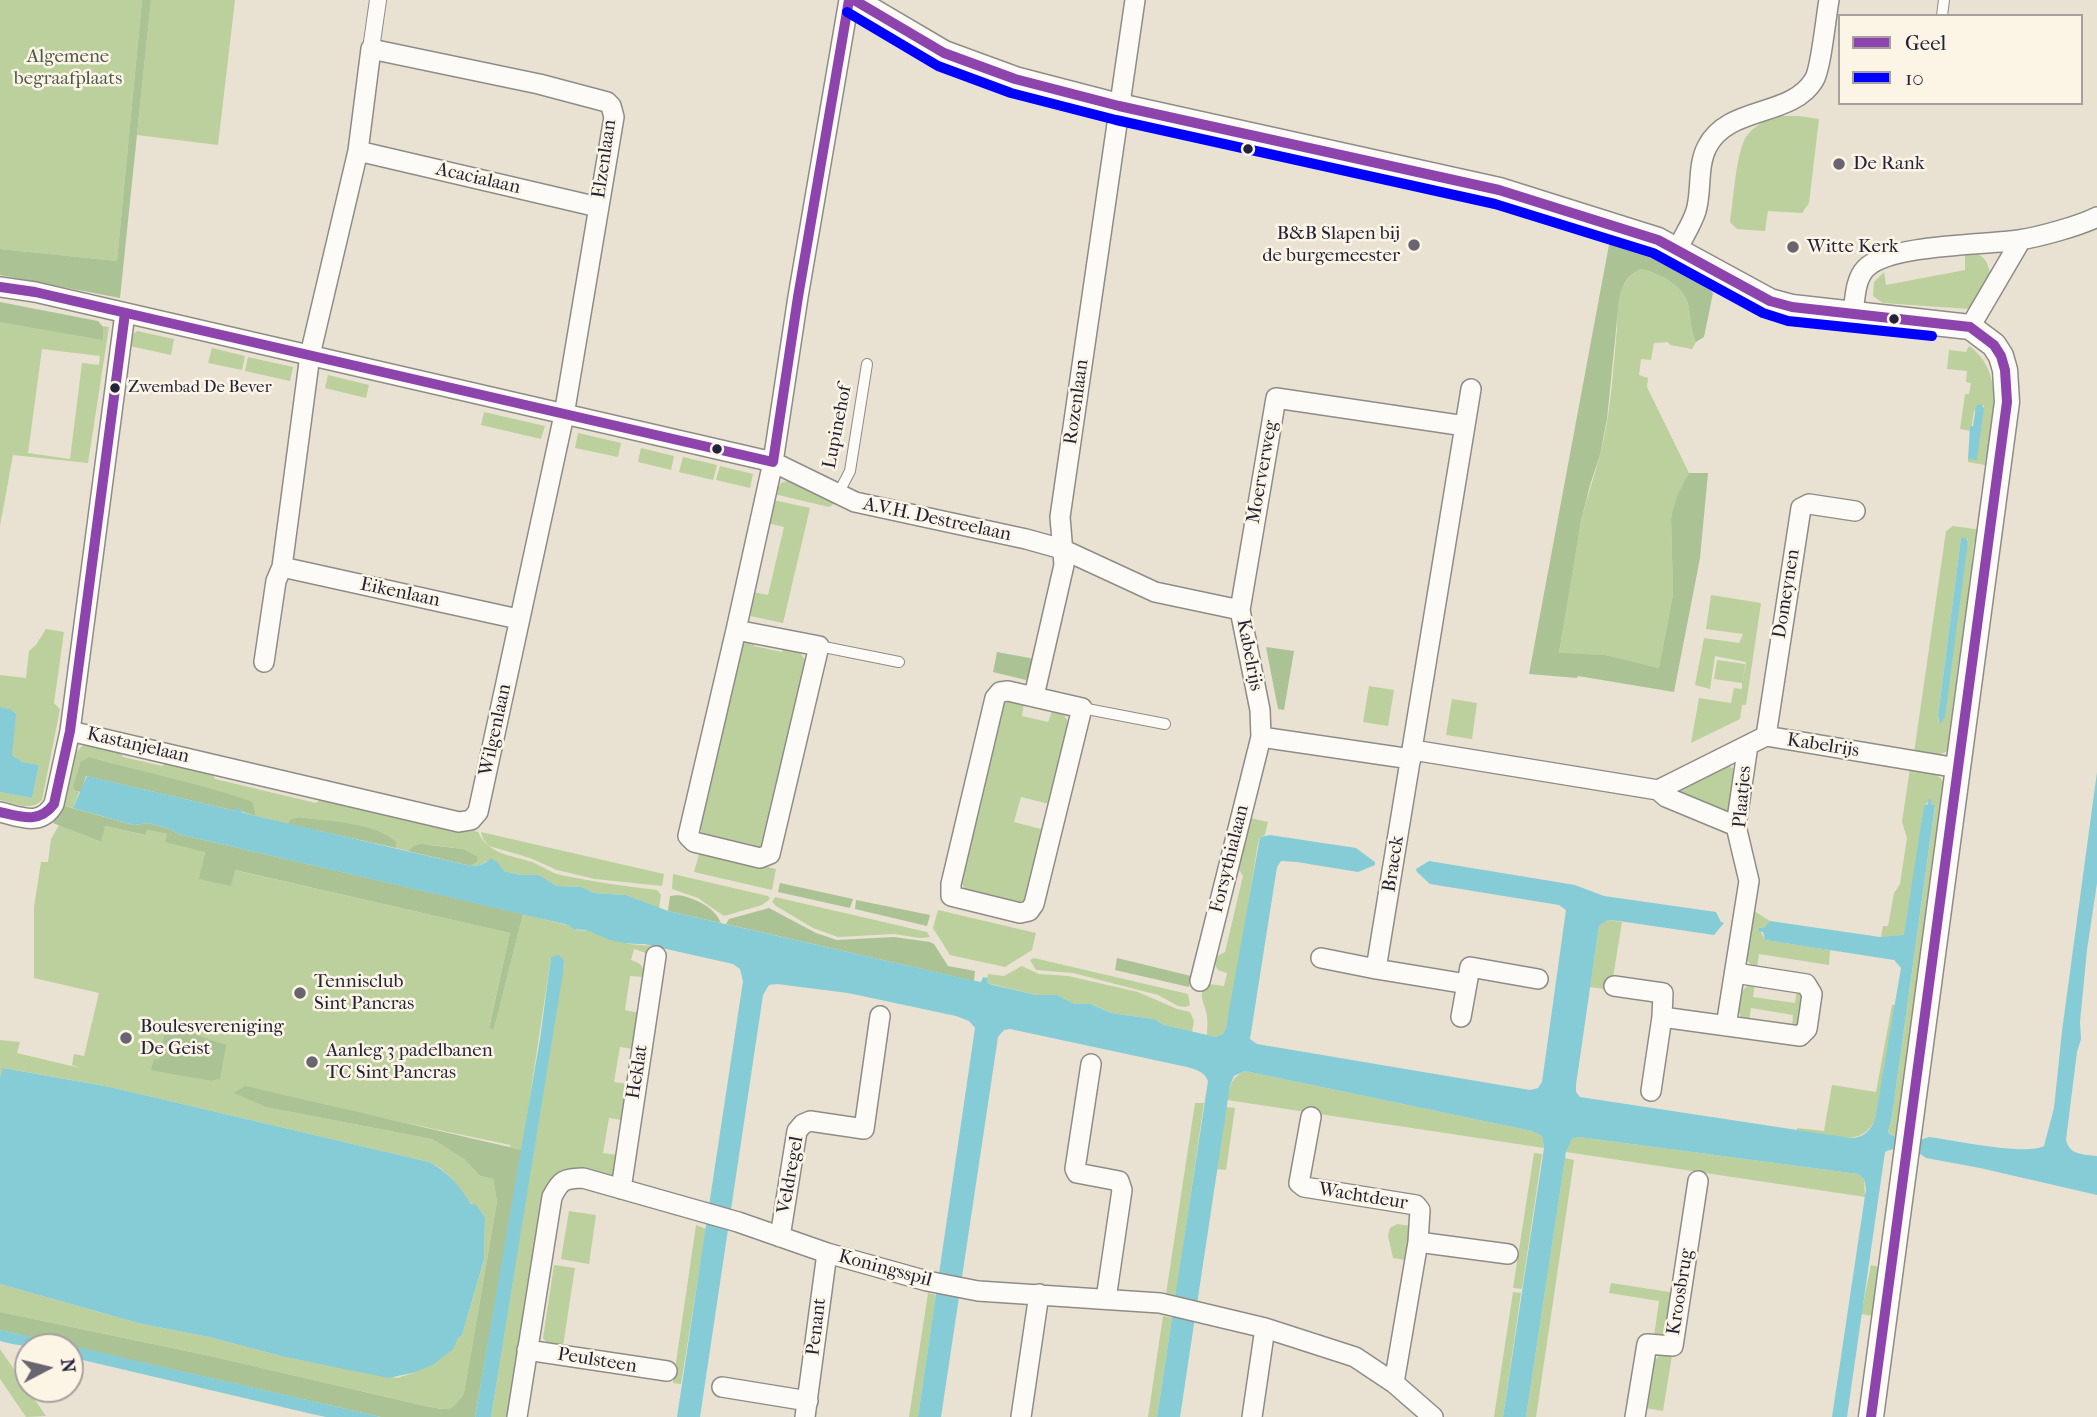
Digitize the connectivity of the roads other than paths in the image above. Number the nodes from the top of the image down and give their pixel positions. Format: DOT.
graph roads {
  1 [pos="379,0"];
  2 [pos="852,0"];
  3 [pos="1135,0"];
  4 [pos="1829,0"];
  5 [pos="371,49"];
  6 [pos="1119,106"];
  7 [pos="358,151"];
  8 [pos="598,206"];
  9 [pos="2094,219"];
  10 [pos="2021,240"];
  11 [pos="1677,250"];
  12 [pos="0,287"];
  13 [pos="125,313"];
  14 [pos="1853,314"];
  15 [pos="1970,327"];
  16 [pos="310,355"];
  17 [pos="867,364"];
  18 [pos="1471,389"];
  19 [pos="564,415"];
  20 [pos="1465,426"];
  21 [pos="773,462"];
  22 [pos="838,494"];
  23 [pos="1855,511"];
  24 [pos="1062,549"];
  25 [pos="282,567"];
  26 [pos="1240,610"];
  27 [pos="518,619"];
  28 [pos="736,630"];
  29 [pos="819,646"];
  30 [pos="264,662"];
  31 [pos="900,663"];
  32 [pos="1034,696"];
  33 [pos="1082,708"];
  34 [pos="1165,724"];
  35 [pos="70,731"];
  36 [pos="1261,737"];
  37 [pos="1757,741"];
  38 [pos="1412,755"];
  39 [pos="1958,768"];
  40 [pos="248,772"];
  41 [pos="1658,790"];
  42 [pos="0,812"];
  43 [pos="1736,826"];
  44 [pos="656,956"];
  45 [pos="1321,958"];
  46 [pos="1376,969"];
  47 [pos="1735,972"];
  48 [pos="1538,979"];
  49 [pos="1200,981"];
  50 [pos="1467,984"];
  51 [pos="1614,986"];
  52 [pos="880,1016"];
  53 [pos="1461,1017"];
  54 [pos="1662,1017"];
  55 [pos="1726,1026"];
  56 [pos="1091,1064"];
  57 [pos="1650,1091"];
  58 [pos="1311,1117"];
  59 [pos="1698,1181"];
  60 [pos="621,1189"];
  61 [pos="780,1237"];
  62 [pos="1418,1242"];
  63 [pos="827,1253"];
  64 [pos="1508,1254"];
  65 [pos="1039,1294"];
  66 [pos="1106,1299"];
  67 [pos="1265,1328"];
  68 [pos="527,1350"];
  69 [pos="667,1371"];
  70 [pos="1394,1383"];
  71 [pos="722,1387"];
  72 [pos="806,1409"];
  73 [pos="517,1417"];
  74 [pos="1021,1417"];
  75 [pos="1252,1417"];
  76 [pos="1433,1417"];
  77 [pos="1635,1417"];
  78 [pos="1871,1417"];
  1 -- 5 [label="street"];
  2 -- 6 [label="street"];
  2 -- 21 [label="street"];
  3 -- 6 [label="street, Rozenlaan"];
  4 -- 11 [label="street"];
  5 -- 7 [label="street"];
  5 -- 8 [label="street, Elzenlaan"];
  6 -- 11 [label="street"];
  6 -- 24 [label="street, Rozenlaan"];
  7 -- 8 [label="street, Acacialaan"];
  7 -- 16 [label="street"];
  8 -- 19 [label="street, Elzenlaan"];
  9 -- 10 [label="street"];
  10 -- 14 [label="street"];
  10 -- 15 [label="street"];
  11 -- 14 [label="street"];
  12 -- 13 [label="street, A.V.H. Destreelaan"];
  13 -- 16 [label="street, A.V.H. Destreelaan"];
  13 -- 35 [label="street, Kastanjelaan"];
  14 -- 15 [label="street"];
  15 -- 39 [label="street"];
  16 -- 19 [label="street, A.V.H. Destreelaan"];
  16 -- 25 [label="street"];
  17 -- 22 [label="lane, Lupinehof"];
  18 -- 20 [label="street"];
  19 -- 21 [label="street, A.V.H. Destreelaan"];
  19 -- 27 [label="street, Wilgenlaan"];
  20 -- 26 [label="street, Moerverweg"];
  20 -- 38 [label="street"];
  21 -- 22 [label="street, A.V.H. Destreelaan"];
  21 -- 28 [label="street"];
  22 -- 24 [label="street, A.V.H. Destreelaan"];
  23 -- 37 [label="street, Domeynen"];
  24 -- 26 [label="street, Kabelrijs"];
  24 -- 32 [label="street, Rozenlaan"];
  25 -- 27 [label="street, Eikenlaan"];
  25 -- 30 [label="street"];
  26 -- 36 [label="street, Kabelrijs"];
  27 -- 40 [label="street, Wilgenlaan"];
  28 -- 29 [label="street"];
  28 -- 29 [label="street"];
  29 -- 31 [label="lane"];
  32 -- 33 [label="street"];
  32 -- 33 [label="street"];
  33 -- 34 [label="lane"];
  35 -- 40 [label="street, Kastanjelaan"];
  35 -- 42 [label="street"];
  36 -- 38 [label="street"];
  36 -- 49 [label="street, Forsythialaan"];
  37 -- 39 [label="street, Kabelrijs"];
  37 -- 41 [label="street"];
  37 -- 43 [label="street, Plaatjes"];
  38 -- 41 [label="street"];
  38 -- 46 [label="street, Braeck"];
  39 -- 78 [label="street"];
  41 -- 43 [label="street"];
  43 -- 47 [label="street, Plaatjes"];
  44 -- 60 [label="street, Heklat"];
  45 -- 46 [label="street"];
  46 -- 50 [label="street"];
  47 -- 55 [label="street, Plaatjes"];
  47 -- 55 [label="street"];
  48 -- 50 [label="street"];
  50 -- 53 [label="street"];
  51 -- 54 [label="street"];
  52 -- 61 [label="street, Veldregel"];
  54 -- 55 [label="street"];
  54 -- 57 [label="street"];
  56 -- 66 [label="street"];
  58 -- 62 [label="street, Wachtdeur"];
  59 -- 77 [label="street, Kroosbrug"];
  60 -- 61 [label="street, Koningsspil"];
  60 -- 68 [label="street, Koningsspil"];
  61 -- 63 [label="street, Koningsspil"];
  62 -- 64 [label="street"];
  62 -- 70 [label="street, Wachtdeur"];
  63 -- 65 [label="street, Koningsspil"];
  63 -- 72 [label="street, Penant"];
  65 -- 66 [label="street, Koningsspil"];
  65 -- 74 [label="street"];
  66 -- 67 [label="street, Koningsspil"];
  67 -- 70 [label="street, Koningsspil"];
  67 -- 75 [label="street"];
  68 -- 69 [label="street, Peulsteen"];
  68 -- 73 [label="street, Koningsspil"];
  70 -- 76 [label="street, Koningsspil"];
  71 -- 72 [label="street, Penant"];
}
